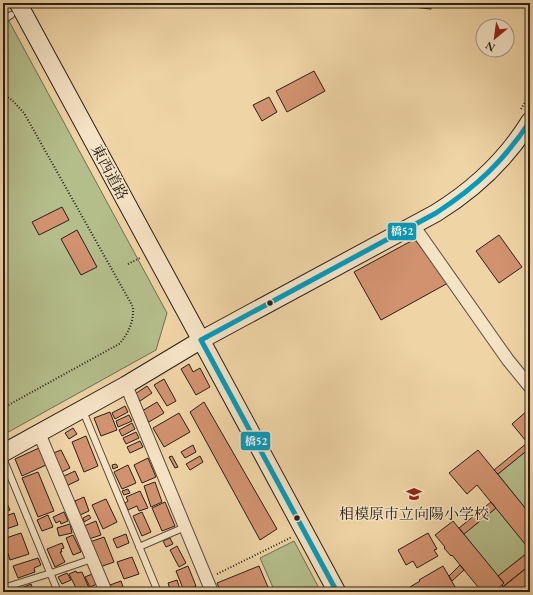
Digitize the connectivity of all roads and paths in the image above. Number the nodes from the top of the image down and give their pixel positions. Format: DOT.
graph roads {
  1 [pos="15,9"];
  2 [pos="3,20"];
  3 [pos="530,93"];
  4 [pos="3,94"];
  5 [pos="526,125"];
  6 [pos="413,225"];
  7 [pos="142,257"];
  8 [pos="128,264"];
  9 [pos="201,340"];
  10 [pos="126,384"];
  11 [pos="530,387"];
  12 [pos="3,408"];
  13 [pos="82,409"];
  14 [pos="39,433"];
  15 [pos="3,453"];
  16 [pos="3,458"];
  17 [pos="185,527"];
  18 [pos="295,536"];
  19 [pos="139,547"];
  20 [pos="92,559"];
  21 [pos="51,574"];
  22 [pos="207,579"];
  23 [pos="3,588"];
  24 [pos="58,592"];
  25 [pos="106,592"];
  26 [pos="158,592"];
  27 [pos="212,592"];
  28 [pos="337,592"];
  1 -- 2 [label="lane"];
  1 -- 9 [label="street, 東西道路"];
  3 -- 5 [label="path"];
  4 -- 12 [label="path"];
  5 -- 6 [label="street"];
  6 -- 9 [label="street"];
  6 -- 11 [label="street"];
  7 -- 8 [label="path"];
  9 -- 10 [label="street"];
  9 -- 28 [label="street, 東西道路"];
  10 -- 13 [label="street"];
  10 -- 17 [label="street"];
  13 -- 14 [label="street"];
  13 -- 19 [label="lane"];
  14 -- 15 [label="street"];
  14 -- 20 [label="street"];
  16 -- 21 [label="lane"];
  17 -- 19 [label="lane"];
  17 -- 22 [label="street"];
  18 -- 22 [label="path"];
  19 -- 26 [label="lane"];
  20 -- 21 [label="lane"];
  20 -- 25 [label="street"];
  21 -- 23 [label="lane"];
  21 -- 24 [label="lane"];
  22 -- 27 [label="street"];
}
